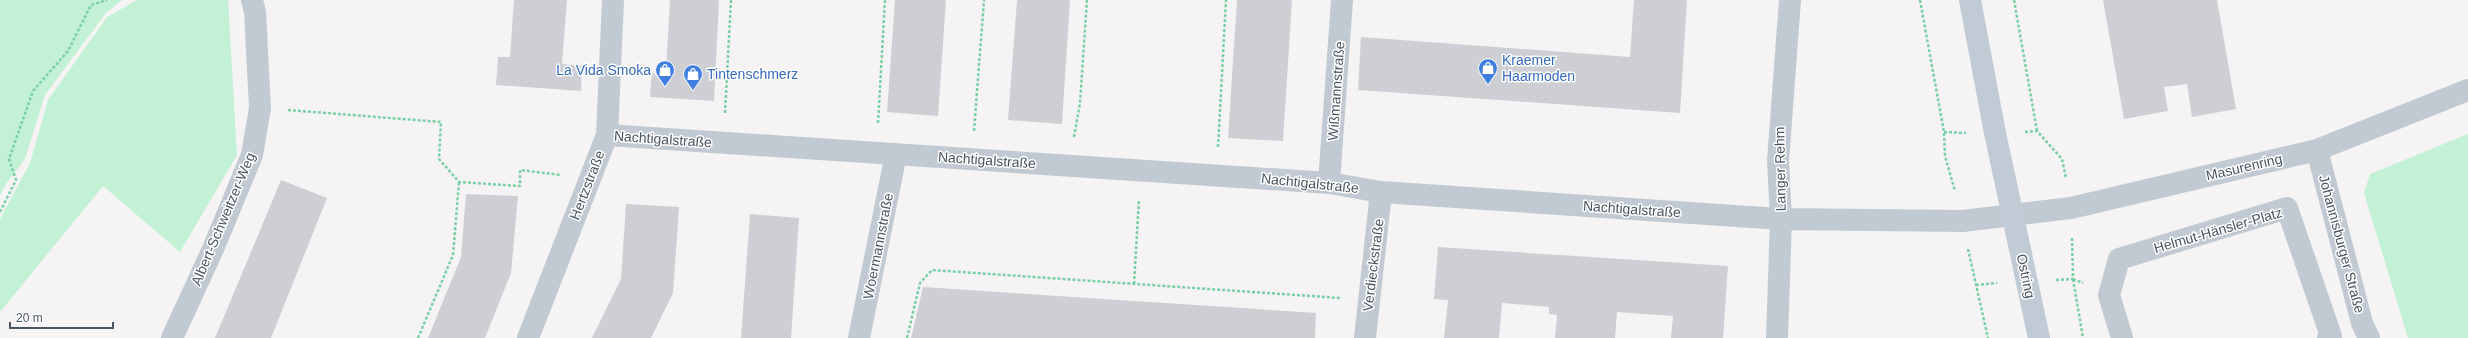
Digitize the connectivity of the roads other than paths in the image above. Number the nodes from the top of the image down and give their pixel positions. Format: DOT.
graph roads {
  1 [pos="252,0"];
  2 [pos="613,0"];
  3 [pos="1342,0"];
  4 [pos="1790,0"];
  5 [pos="1970,0"];
  6 [pos="2468,90"];
  7 [pos="607,135"];
  8 [pos="2317,150"];
  9 [pos="887,154"];
  10 [pos="1329,183"];
  11 [pos="1381,192"];
  12 [pos="2012,215"];
  13 [pos="1781,219"];
  14 [pos="172,338"];
  15 [pos="528,338"];
  16 [pos="859,338"];
  17 [pos="1365,338"];
  18 [pos="1777,338"];
  19 [pos="2039,338"];
  20 [pos="2122,338"];
  21 [pos="2328,338"];
  22 [pos="2369,338"];
  1 -- 14 [label="street, Albert-Schweitzer-Weg"];
  2 -- 7 [label="street, Hertzstraße"];
  3 -- 10 [label="street, Wißmannstraße"];
  4 -- 13 [label="street, Langer Rehm"];
  5 -- 12 [label="street"];
  6 -- 8 [label="street, Masurenring"];
  7 -- 9 [label="street, Nachtigalstraße"];
  7 -- 15 [label="street, Hertzstraße"];
  8 -- 12 [label="street, Masurenring"];
  8 -- 22 [label="street, Johannisburger Straße"];
  9 -- 10 [label="street, Nachtigalstraße"];
  9 -- 16 [label="street, Woermannstraße"];
  10 -- 11 [label="street, Nachtigalstraße"];
  11 -- 13 [label="street, Nachtigalstraße"];
  11 -- 17 [label="street, Verdieckstraße"];
  12 -- 13 [label="street, Nachtigalstraße"];
  12 -- 19 [label="street, Ostring"];
  13 -- 18 [label="street, Langer Rehm"];
  20 -- 21 [label="street, Helmut-Hänsler-Platz"];
}
